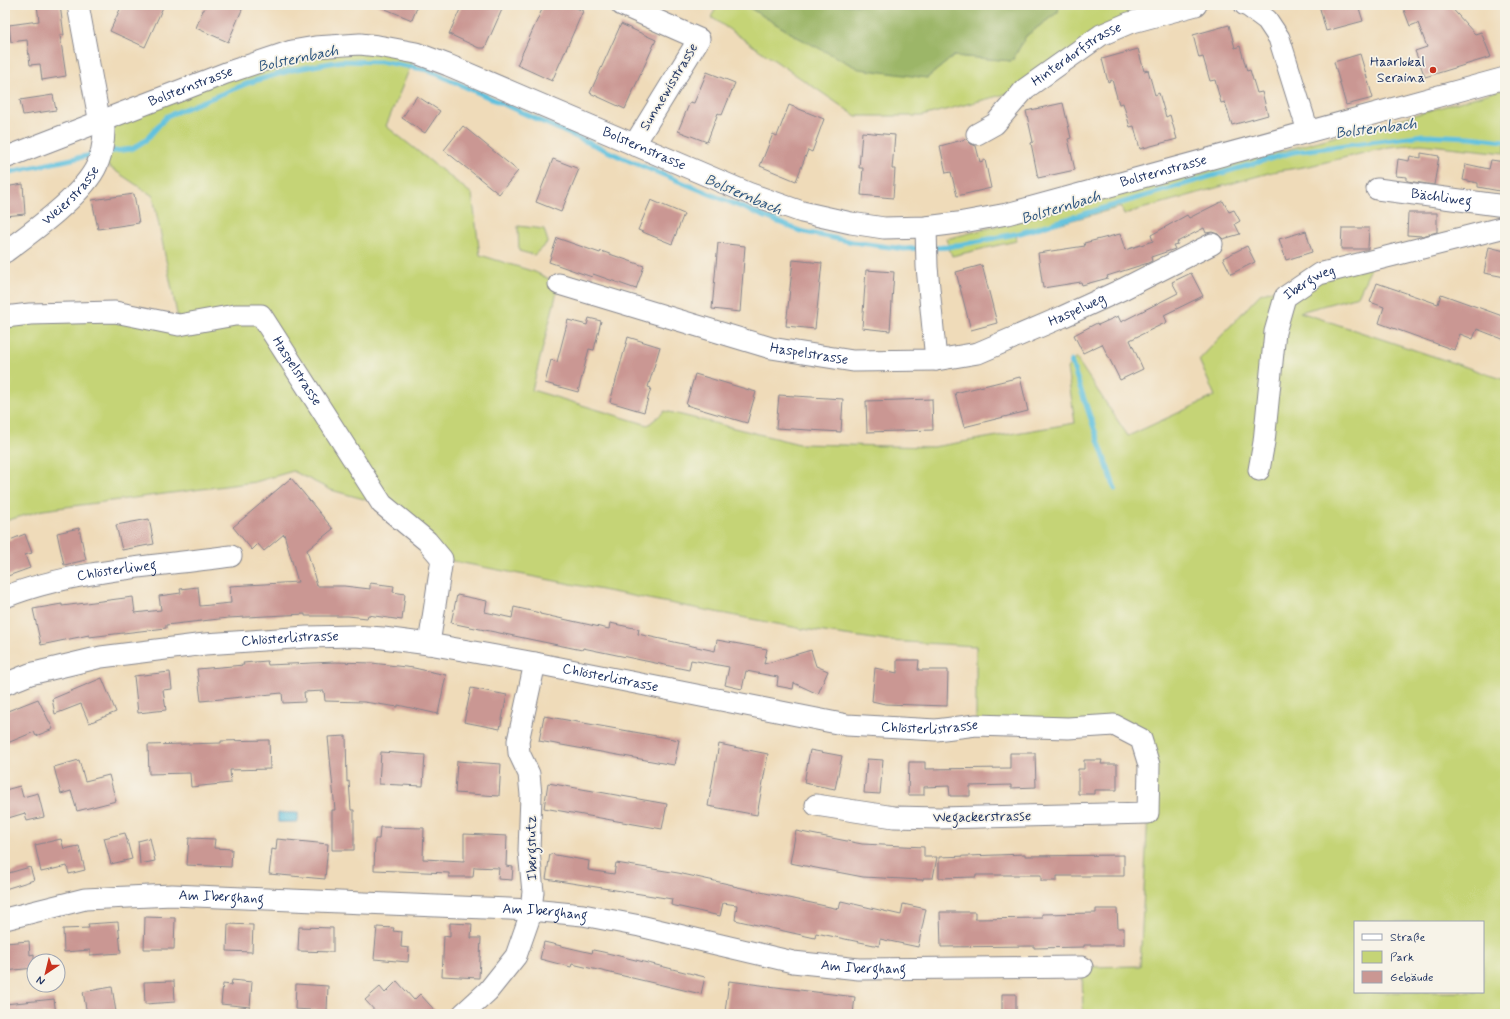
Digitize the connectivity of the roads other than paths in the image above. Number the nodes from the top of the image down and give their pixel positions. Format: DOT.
graph roads {
  1 [pos="78,5"];
  2 [pos="622,5"];
  3 [pos="1196,5"];
  4 [pos="1245,5"];
  5 [pos="1505,78"];
  6 [pos="101,121"];
  7 [pos="1308,131"];
  8 [pos="977,134"];
  9 [pos="634,145"];
  10 [pos="5,158"];
  11 [pos="1377,189"];
  12 [pos="1505,206"];
  13 [pos="1505,227"];
  14 [pos="926,242"];
  15 [pos="1212,244"];
  16 [pos="5,252"];
  17 [pos="559,284"];
  18 [pos="5,317"];
  19 [pos="936,360"];
  20 [pos="1259,470"];
  21 [pos="230,556"];
  22 [pos="5,597"];
  23 [pos="429,644"];
  24 [pos="535,663"];
  25 [pos="5,684"];
  26 [pos="816,805"];
  27 [pos="1148,813"];
  28 [pos="531,910"];
  29 [pos="5,919"];
  30 [pos="1082,967"];
  31 [pos="463,1014"];
  1 -- 6 [label="street, Weierstrasse"];
  2 -- 9 [label="street, Sunnewisstrasse"];
  3 -- 8 [label="street, Hinterdorfstrasse"];
  4 -- 7 [label="street"];
  5 -- 7 [label="street, Bolsternstrasse"];
  6 -- 9 [label="street, Bolsternstrasse"];
  6 -- 10 [label="street, Bolsternstrasse"];
  6 -- 16 [label="street, Weierstrasse"];
  7 -- 14 [label="street, Bolsternstrasse"];
  9 -- 14 [label="street, Bolsternstrasse"];
  11 -- 12 [label="street, Bächliweg"];
  13 -- 20 [label="street, Ibergweg"];
  14 -- 19 [label="street"];
  15 -- 19 [label="street, Haspelweg"];
  17 -- 19 [label="street, Haspelstrasse"];
  18 -- 23 [label="street, Haspelstrasse"];
  21 -- 22 [label="street, Chlösterliweg"];
  23 -- 24 [label="street, Chlösterlistrasse"];
  23 -- 25 [label="street, Chlösterlistrasse"];
  24 -- 27 [label="street, Chlösterlistrasse"];
  24 -- 28 [label="street, Ibergstutz"];
  26 -- 27 [label="street, Wegackerstrasse"];
  28 -- 29 [label="street, Am Iberghang"];
  28 -- 30 [label="street, Am Iberghang"];
  28 -- 31 [label="street, Ibergstutz"];
}
